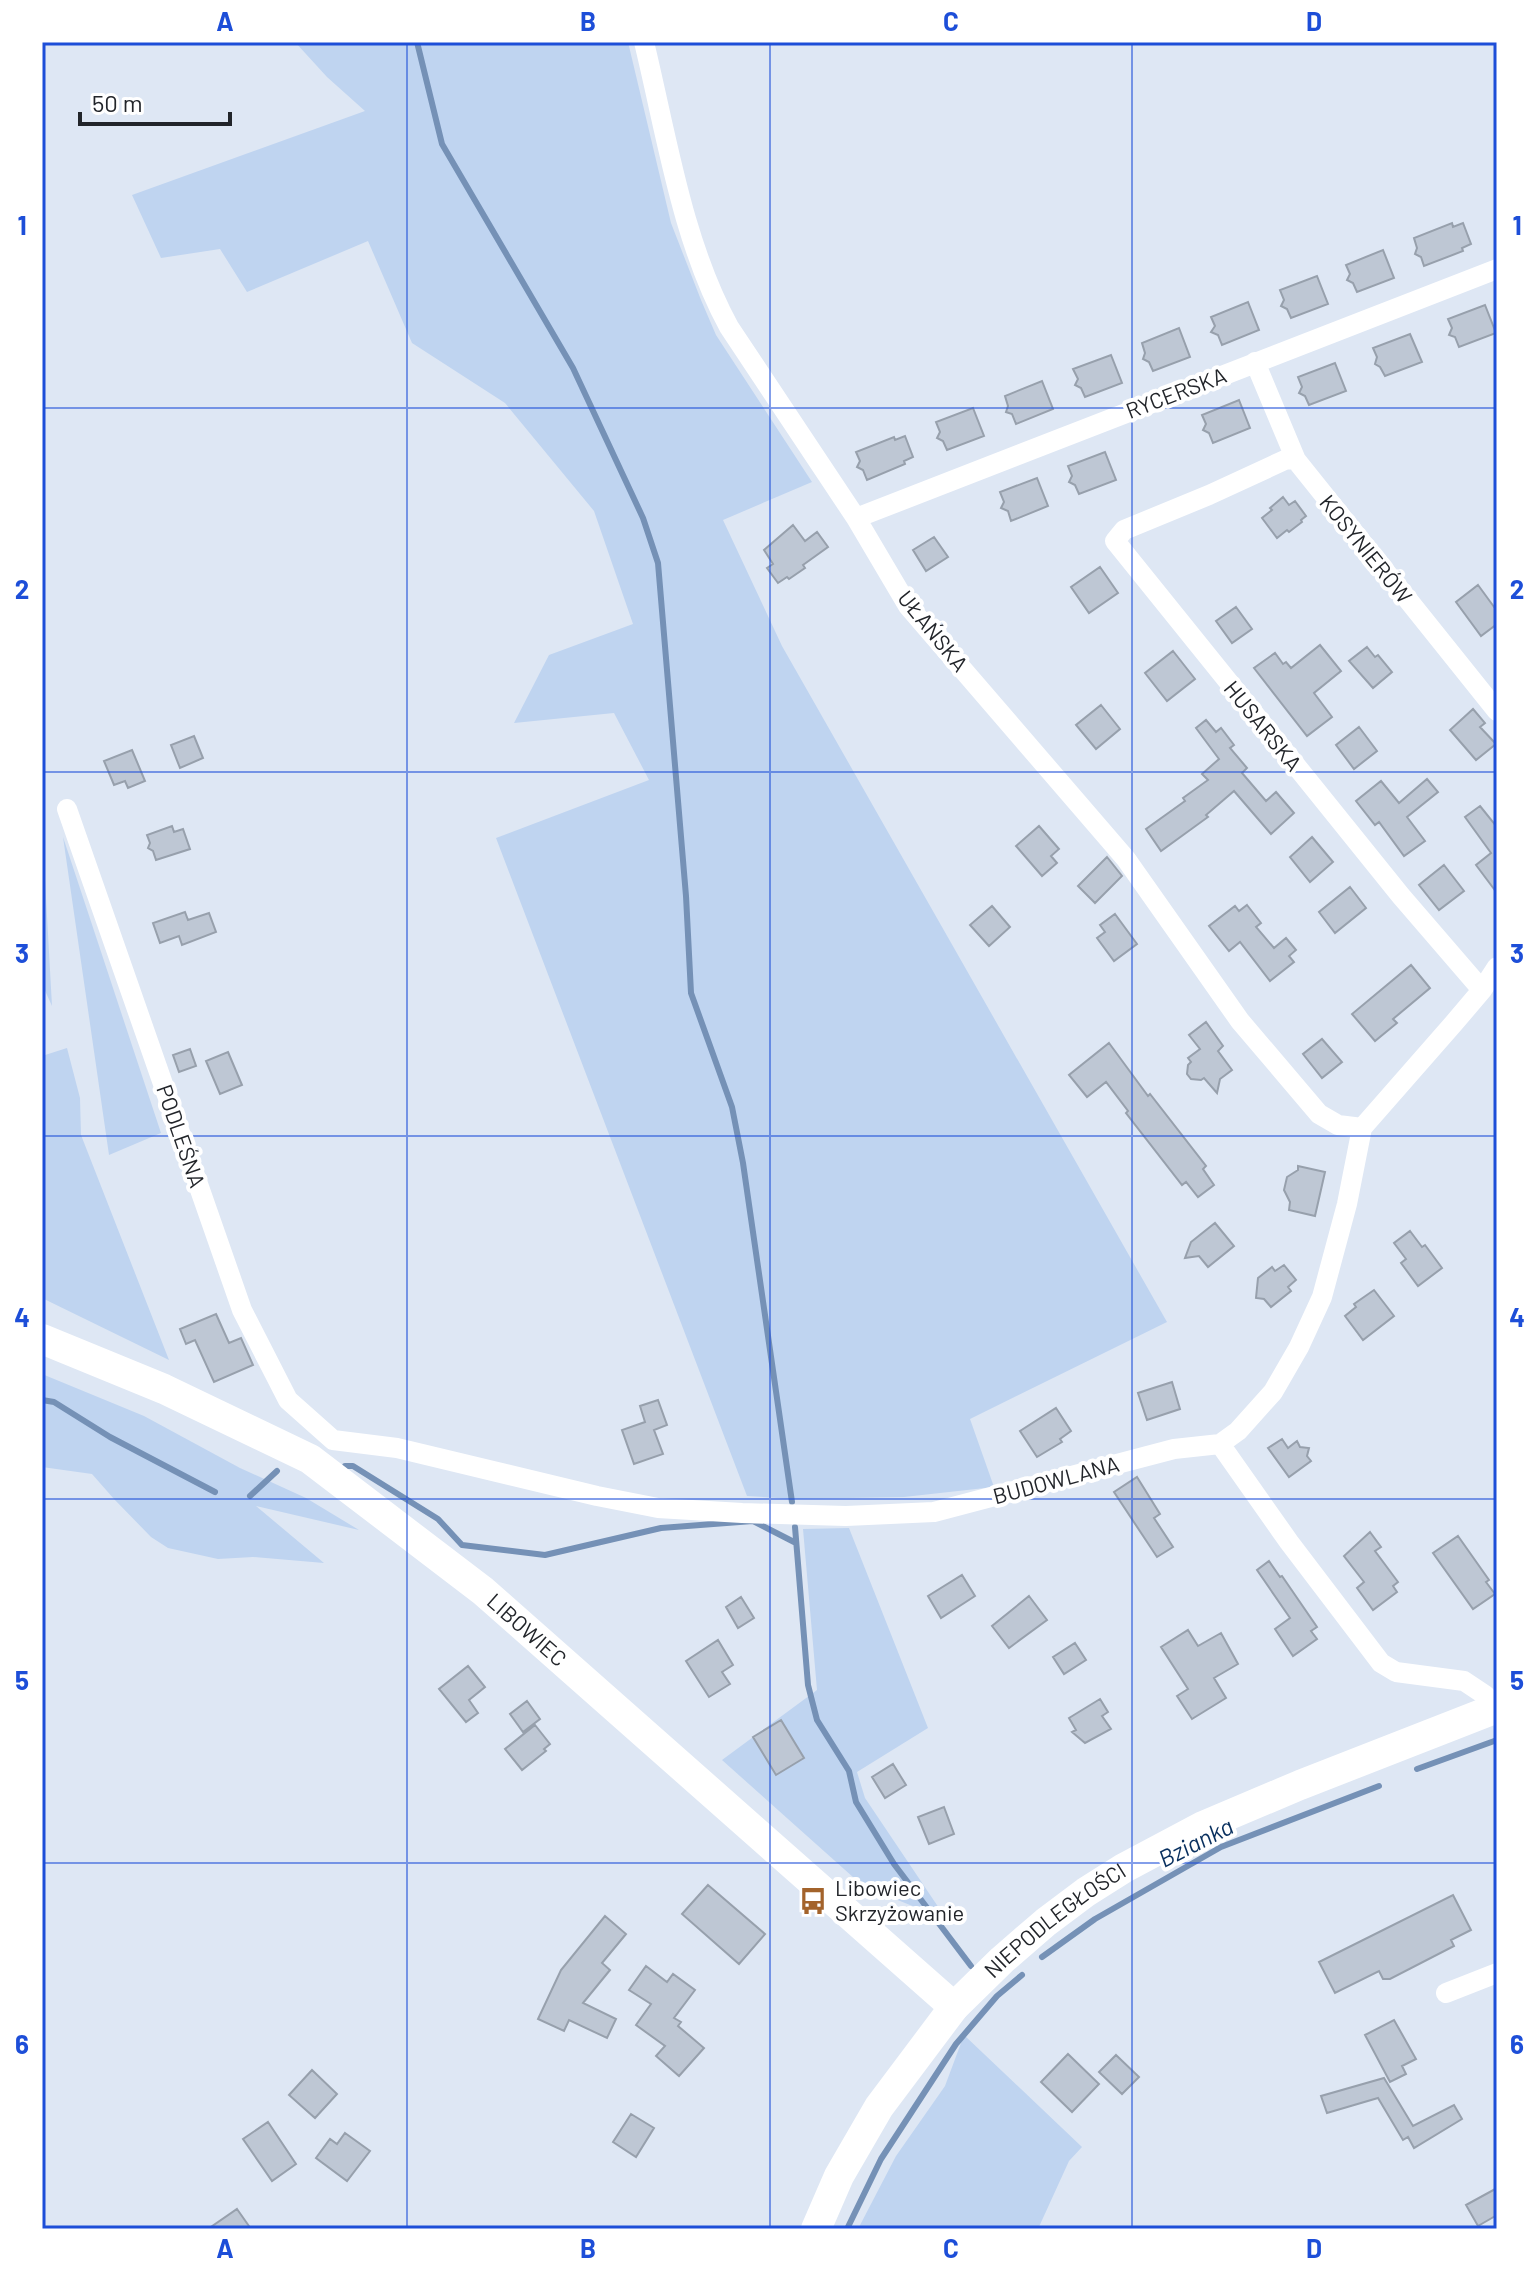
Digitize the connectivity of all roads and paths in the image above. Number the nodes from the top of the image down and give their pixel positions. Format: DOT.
graph roads {
  1 [pos="644,42"];
  2 [pos="1497,269"];
  3 [pos="1255,362"];
  4 [pos="1296,460"];
  5 [pos="856,518"];
  6 [pos="1497,711"];
  7 [pos="67,809"];
  8 [pos="1497,967"];
  9 [pos="1482,990"];
  10 [pos="1362,1128"];
  11 [pos="42,1339"];
  12 [pos="1220,1444"];
  13 [pos="322,1450"];
  14 [pos="1497,1708"];
  15 [pos="1497,1973"];
  16 [pos="1446,1993"];
  17 [pos="954,2007"];
  18 [pos="816,2229"];
  1 -- 5 [label="street, UŁAŃSKA"];
  2 -- 3 [label="street, RYCERSKA"];
  3 -- 4 [label="street, KOSYNIERÓW"];
  3 -- 5 [label="street, RYCERSKA"];
  4 -- 6 [label="street, KOSYNIERÓW"];
  4 -- 9 [label="street, HUSARSKA"];
  5 -- 10 [label="street, UŁAŃSKA"];
  7 -- 13 [label="street, PODLEŚNA"];
  8 -- 9 [label="street"];
  9 -- 10 [label="street"];
  10 -- 12 [label="street"];
  11 -- 13 [label="street, LIBOWIEC"];
  12 -- 13 [label="street, BUDOWLANA"];
  12 -- 14 [label="street"];
  13 -- 17 [label="street, LIBOWIEC"];
  14 -- 17 [label="street, NIEPODLEGŁOŚCI"];
  15 -- 16 [label="street"];
  17 -- 18 [label="street, NIEPODLEGŁOŚCI"];
}
